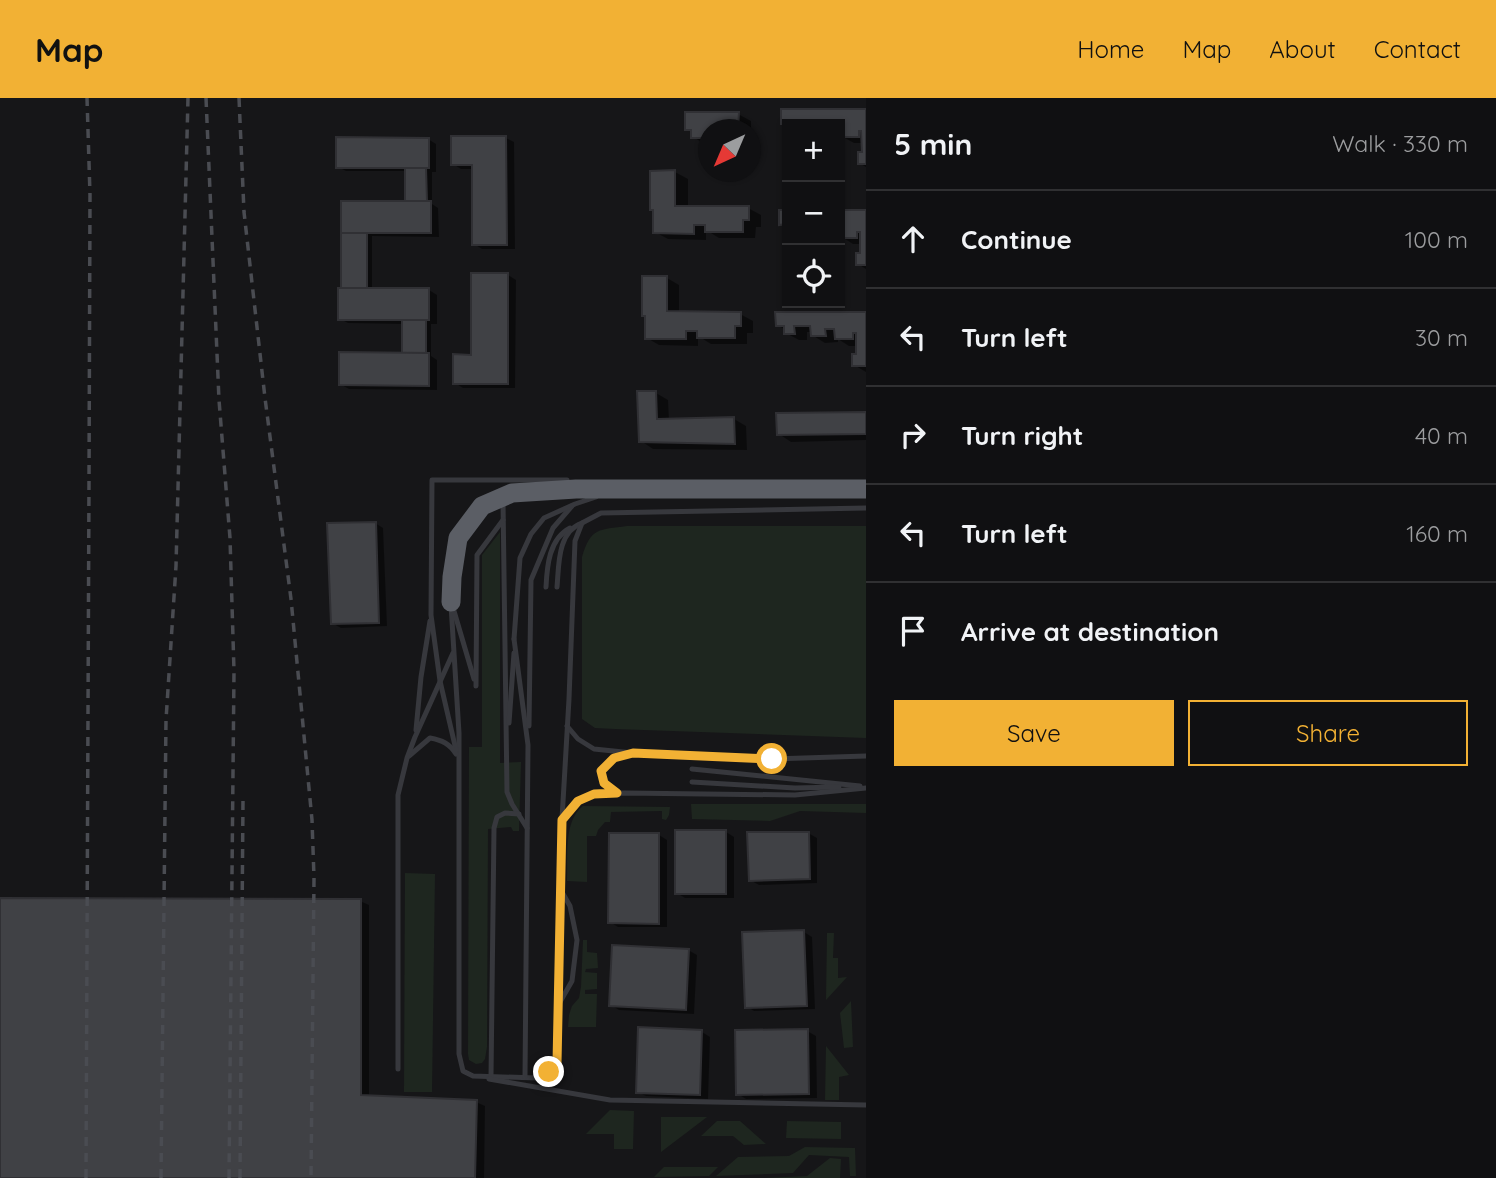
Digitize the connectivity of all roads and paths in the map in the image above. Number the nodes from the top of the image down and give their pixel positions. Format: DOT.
graph roads {
  1 [pos="502,480"];
  2 [pos="569,480"];
  3 [pos="596,480"];
  4 [pos="619,489"];
  5 [pos="866,489"];
  6 [pos="866,508"];
  7 [pos="503,520"];
  8 [pos="582,523"];
  9 [pos="574,526"];
  10 [pos="546,587"];
  11 [pos="557,587"];
  12 [pos="451,602"];
  13 [pos="430,615"];
  14 [pos="514,639"];
  15 [pos="454,651"];
  16 [pos="440,681"];
  17 [pos="567,726"];
  18 [pos="415,737"];
  19 [pos="528,745"];
  20 [pos="633,753"];
  21 [pos="866,756"];
  22 [pos="407,758"];
  23 [pos="459,760"];
  24 [pos="506,766"];
  25 [pos="692,769"];
  26 [pos="692,782"];
  27 [pos="866,787"];
  28 [pos="617,793"];
  29 [pos="519,814"];
  30 [pos="562,820"];
  31 [pos="527,829"];
  32 [pos="561,889"];
  33 [pos="559,1005"];
  34 [pos="398,1069"];
  35 [pos="473,1076"];
  36 [pos="491,1077"];
  37 [pos="525,1077"];
  38 [pos="866,1105"];
  1 -- 2 [label="lane"];
  1 -- 7 [label="lane"];
  1 -- 13 [label="lane"];
  3 -- 19 [label="lane"];
  4 -- 5 [label="highway, bridge"];
  4 -- 12 [label="highway, bridge"];
  4 -- 14 [label="lane, bridge"];
  6 -- 8 [label="lane"];
  7 -- 12 [label="lane"];
  7 -- 24 [label="lane"];
  8 -- 9 [label="lane"];
  8 -- 17 [label="lane"];
  9 -- 10 [label="lane"];
  9 -- 11 [label="lane"];
  12 -- 15 [label="lane"];
  13 -- 16 [label="lane"];
  13 -- 18 [label="lane"];
  14 -- 19 [label="lane"];
  14 -- 24 [label="lane"];
  15 -- 16 [label="lane"];
  15 -- 23 [label="lane"];
  16 -- 18 [label="lane"];
  16 -- 23 [label="lane"];
  17 -- 20 [label="lane"];
  17 -- 30 [label="lane"];
  18 -- 22 [label="lane"];
  19 -- 31 [label="lane"];
  20 -- 21 [label="lane"];
  20 -- 28 [label="lane"];
  22 -- 23 [label="lane"];
  22 -- 34 [label="lane"];
  23 -- 35 [label="lane"];
  24 -- 29 [label="lane"];
  25 -- 27 [label="lane"];
  26 -- 27 [label="lane"];
  27 -- 28 [label="lane"];
  28 -- 30 [label="lane"];
  29 -- 31 [label="lane"];
  29 -- 36 [label="lane"];
  30 -- 32 [label="lane"];
  31 -- 37 [label="lane"];
  32 -- 33 [label="lane"];
  32 -- 33 [label="lane"];
  33 -- 37 [label="lane"];
  35 -- 36 [label="lane"];
  35 -- 38 [label="lane"];
  36 -- 37 [label="lane"];
}
